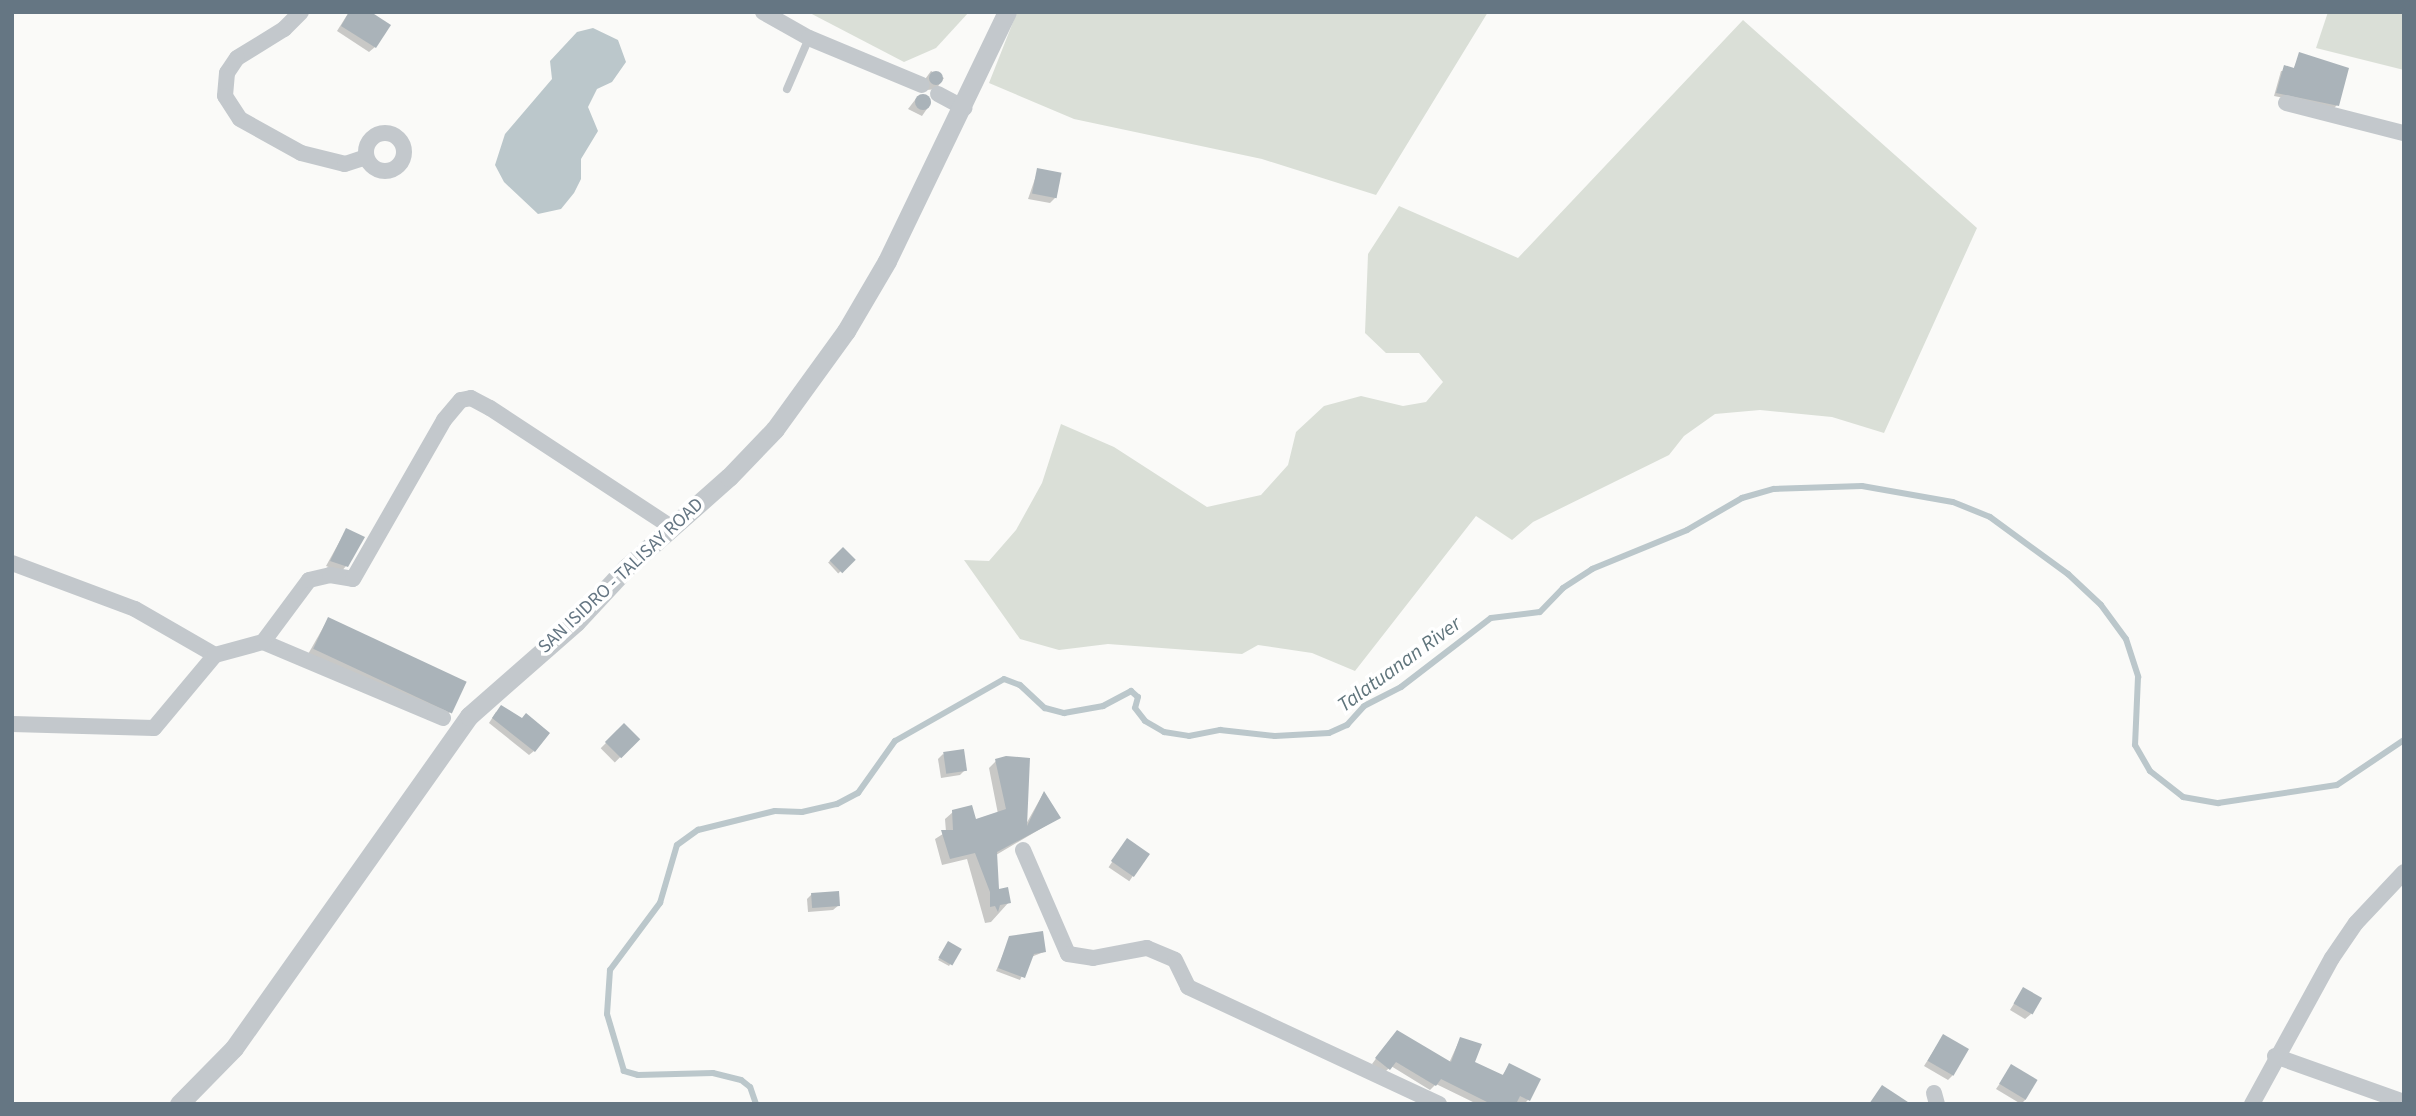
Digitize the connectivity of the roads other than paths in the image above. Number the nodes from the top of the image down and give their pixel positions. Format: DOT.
graph roads {
  1 [pos="301,12"];
  2 [pos="763,12"];
  3 [pos="1007,12"];
  4 [pos="809,38"];
  5 [pos="922,85"];
  6 [pos="787,89"];
  7 [pos="938,94"];
  8 [pos="2286,103"];
  9 [pos="964,108"];
  10 [pos="2404,133"];
  11 [pos="366,157"];
  12 [pos="671,527"];
  13 [pos="12,563"];
  14 [pos="263,642"];
  15 [pos="215,654"];
  16 [pos="443,718"];
  17 [pos="12,724"];
  18 [pos="1023,850"];
  19 [pos="2404,872"];
  20 [pos="2275,1056"];
  21 [pos="2404,1102"];
  22 [pos="179,1104"];
  23 [pos="1439,1104"];
  24 [pos="2252,1104"];
  1 -- 11 [label="street"];
  2 -- 4 [label="street"];
  3 -- 9 [label="street, SAN ISIDRO - TALISAY ROAD"];
  4 -- 5 [label="street"];
  4 -- 6 [label="lane"];
  7 -- 9 [label="street"];
  8 -- 10 [label="street"];
  9 -- 12 [label="street, SAN ISIDRO - TALISAY ROAD"];
  12 -- 14 [label="street"];
  12 -- 22 [label="street, SAN ISIDRO - TALISAY ROAD"];
  13 -- 15 [label="street"];
  14 -- 15 [label="street"];
  14 -- 16 [label="street"];
  15 -- 17 [label="street"];
  18 -- 23 [label="street"];
  19 -- 20 [label="street"];
  20 -- 21 [label="street"];
  20 -- 24 [label="street"];
}
